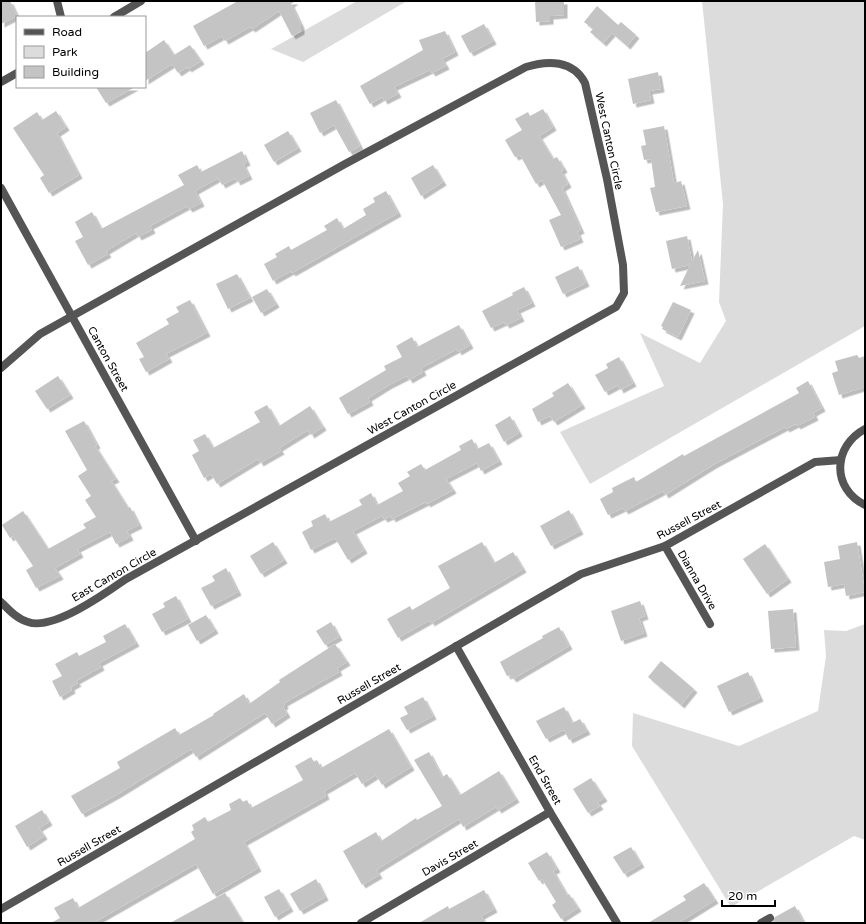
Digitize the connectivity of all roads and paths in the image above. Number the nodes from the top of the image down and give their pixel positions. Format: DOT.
graph roads {
  1 [pos="57,1"];
  2 [pos="141,1"];
  3 [pos="61,16"];
  4 [pos="116,16"];
  5 [pos="16,74"];
  6 [pos="1,82"];
  7 [pos="1,188"];
  8 [pos="72,317"];
  9 [pos="1,368"];
  10 [pos="865,428"];
  11 [pos="841,460"];
  12 [pos="865,505"];
  13 [pos="196,541"];
  14 [pos="665,546"];
  15 [pos="1,602"];
  16 [pos="710,624"];
  17 [pos="456,646"];
  18 [pos="550,812"];
  19 [pos="1,909"];
  20 [pos="770,918"];
  21 [pos="361,923"];
  22 [pos="617,923"];
  23 [pos="761,923"];
  1 -- 3 [label="street"];
  2 -- 4 [label="street"];
  5 -- 6 [label="street"];
  7 -- 8 [label="street, Canton Street"];
  8 -- 9 [label="street"];
  8 -- 13 [label="street, Canton Street"];
  8 -- 13 [label="street, West Canton Circle"];
  10 -- 11 [label="street"];
  11 -- 12 [label="street"];
  11 -- 14 [label="street, Russell Street"];
  13 -- 15 [label="street, East Canton Circle"];
  14 -- 16 [label="street, Dianna Drive"];
  14 -- 17 [label="street, Russell Street"];
  17 -- 18 [label="street, End Street"];
  17 -- 19 [label="street, Russell Street"];
  18 -- 21 [label="street, Davis Street"];
  18 -- 22 [label="street, End Street"];
  20 -- 23 [label="street"];
}
